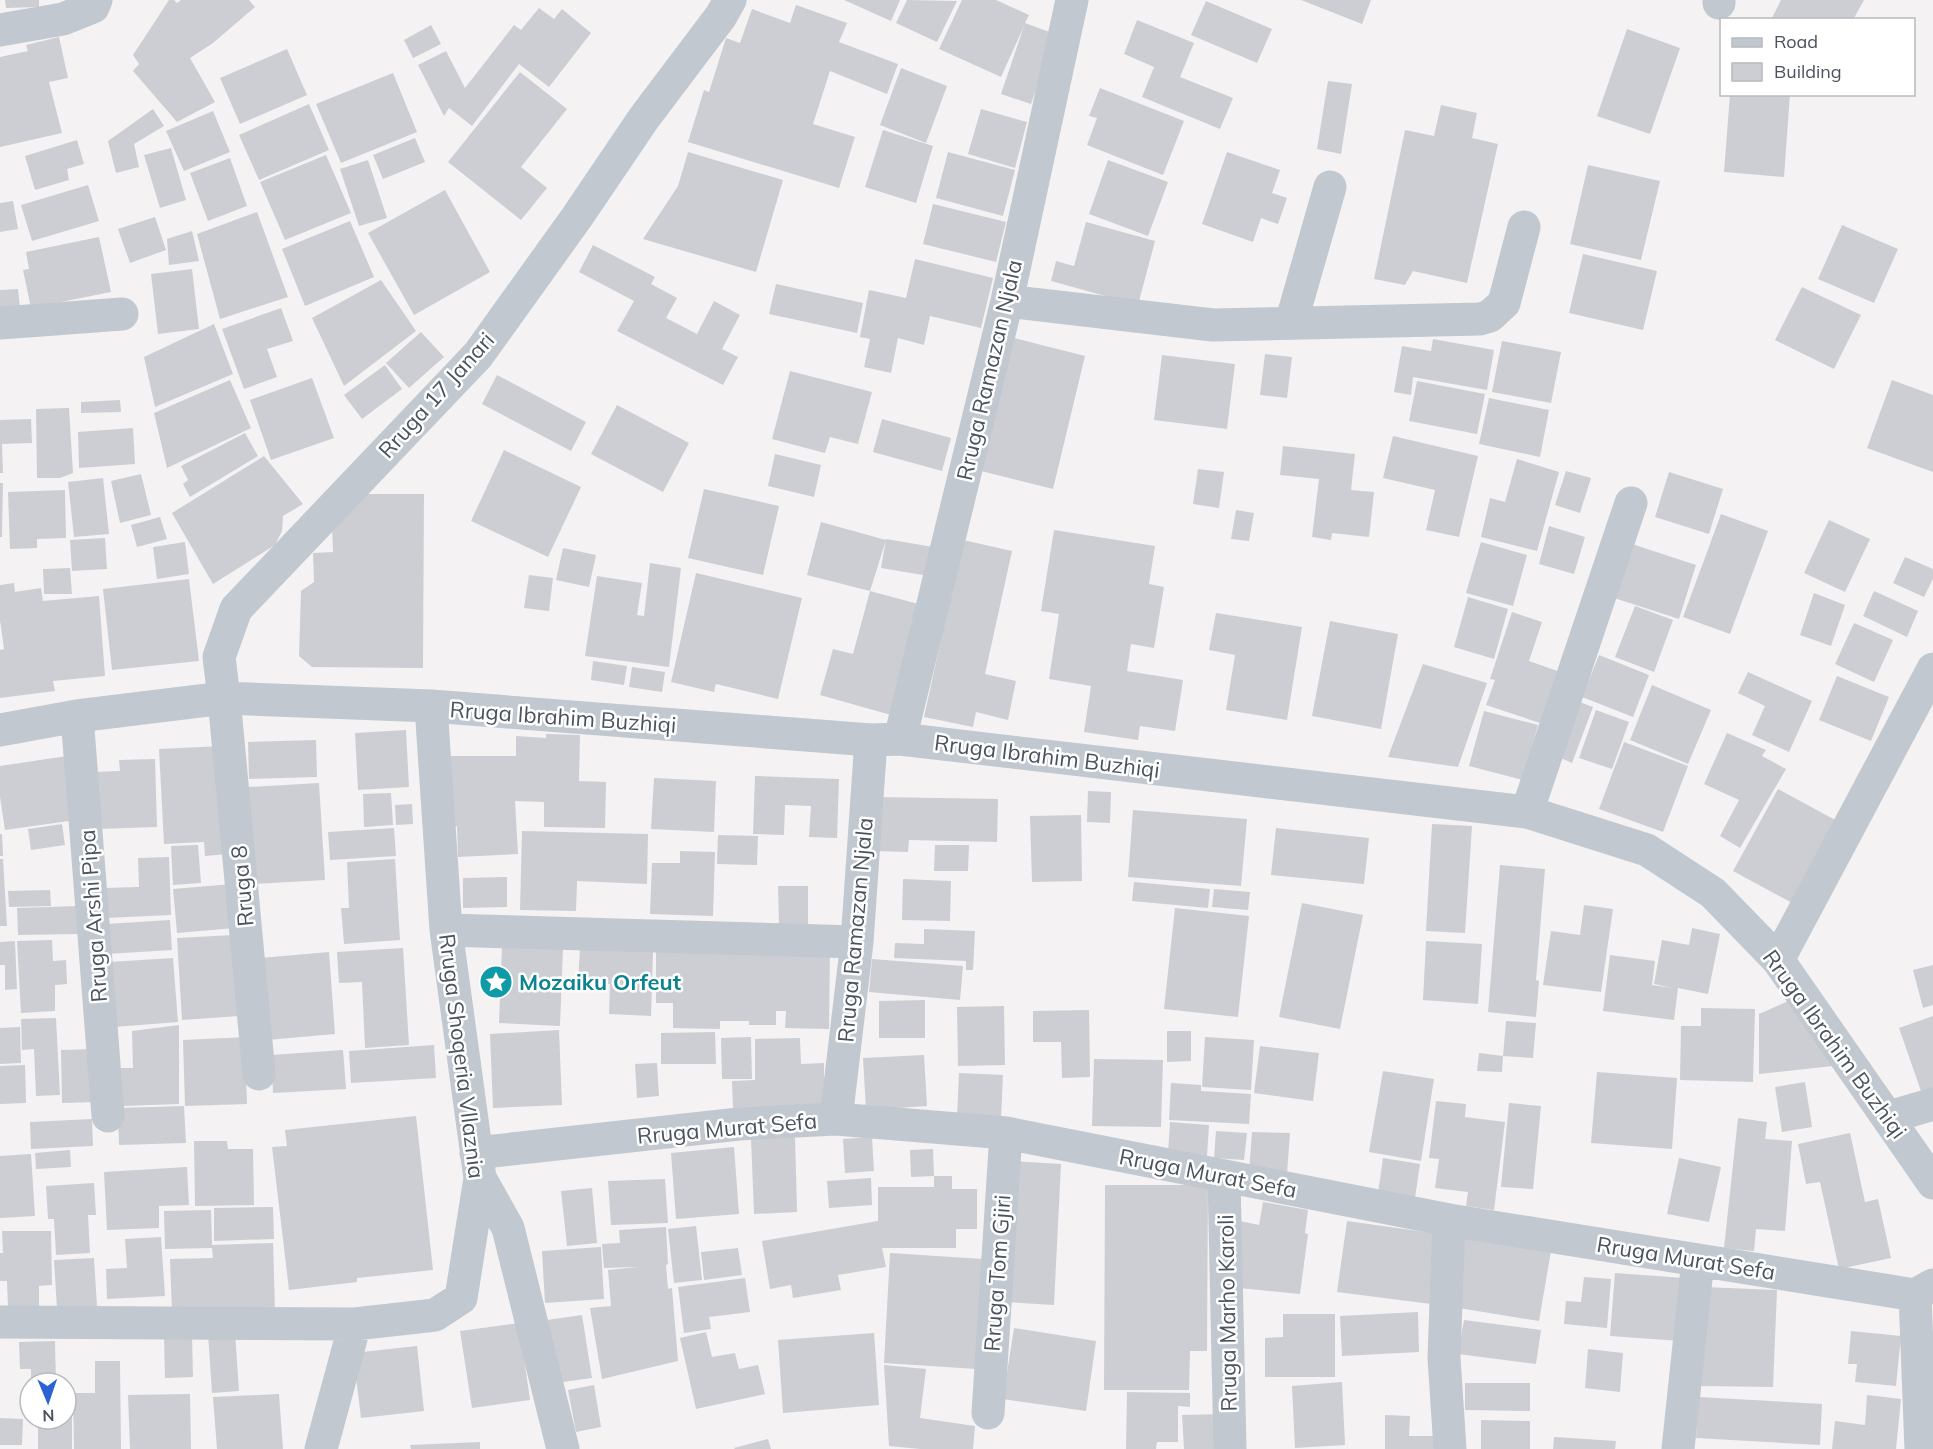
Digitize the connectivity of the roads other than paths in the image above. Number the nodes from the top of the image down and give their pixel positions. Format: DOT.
graph roads {
  1 [pos="96,0"];
  2 [pos="730,0"];
  3 [pos="1072,0"];
  4 [pos="0,30"];
  5 [pos="1330,187"];
  6 [pos="1524,226"];
  7 [pos="1007,301"];
  8 [pos="122,314"];
  9 [pos="0,323"];
  10 [pos="1291,323"];
  11 [pos="1631,502"];
  12 [pos="1933,669"];
  13 [pos="225,698"];
  14 [pos="431,706"];
  15 [pos="77,716"];
  16 [pos="0,730"];
  17 [pos="886,740"];
  18 [pos="1527,812"];
  19 [pos="446,930"];
  20 [pos="857,942"];
  21 [pos="1778,960"];
  22 [pos="259,1074"];
  23 [pos="1933,1104"];
  24 [pos="108,1116"];
  25 [pos="1889,1117"];
  26 [pos="836,1119"];
  27 [pos="1006,1132"];
  28 [pos="478,1165"];
  29 [pos="1224,1177"];
  30 [pos="1933,1183"];
  31 [pos="1449,1220"];
  32 [pos="1698,1260"];
  33 [pos="1924,1290"];
  34 [pos="0,1322"];
  35 [pos="355,1324"];
  36 [pos="988,1413"];
  37 [pos="321,1449"];
  38 [pos="563,1449"];
  39 [pos="1230,1449"];
  40 [pos="1450,1449"];
  41 [pos="1678,1449"];
  42 [pos="1921,1449"];
  1 -- 4 [label="street"];
  2 -- 13 [label="street, Rruga 17 Janari"];
  3 -- 7 [label="street, Rruga Ramazan Njala"];
  5 -- 10 [label="street"];
  6 -- 10 [label="street"];
  7 -- 10 [label="street"];
  7 -- 17 [label="street, Rruga Ramazan Njala"];
  8 -- 9 [label="street"];
  11 -- 18 [label="street"];
  12 -- 21 [label="street"];
  13 -- 14 [label="street, Rruga Ibrahim Buzhiqi"];
  13 -- 15 [label="street, Rruga Ibrahim Buzhiqi"];
  13 -- 22 [label="street, Rruga 8"];
  14 -- 17 [label="street, Rruga Ibrahim Buzhiqi"];
  14 -- 19 [label="street, Rruga Shoqeria Vllaznia"];
  15 -- 16 [label="street, Rruga Ibrahim Buzhiqi"];
  15 -- 24 [label="street, Rruga Arshi Pipa"];
  17 -- 18 [label="street, Rruga Ibrahim Buzhiqi"];
  17 -- 20 [label="street, Rruga Ramazan Njala"];
  18 -- 21 [label="street, Rruga Ibrahim Buzhiqi"];
  19 -- 20 [label="street"];
  19 -- 28 [label="street, Rruga Shoqeria Vllaznia"];
  20 -- 26 [label="street, Rruga Ramazan Njala"];
  21 -- 25 [label="street, Rruga Ibrahim Buzhiqi"];
  23 -- 25 [label="street"];
  25 -- 30 [label="street, Rruga Ibrahim Buzhiqi"];
  26 -- 27 [label="street, Rruga Murat Sefa"];
  26 -- 28 [label="street, Rruga Murat Sefa"];
  27 -- 29 [label="street, Rruga Murat Sefa"];
  27 -- 36 [label="street, Rruga Tom Gjiri"];
  28 -- 35 [label="street, Rruga Shoqeria Vllaznia"];
  28 -- 38 [label="street"];
  29 -- 31 [label="street, Rruga Murat Sefa"];
  29 -- 39 [label="street, Rruga Marho Karoli"];
  31 -- 32 [label="street, Rruga Murat Sefa"];
  31 -- 40 [label="street"];
  32 -- 33 [label="street, Rruga Murat Sefa"];
  32 -- 41 [label="street"];
  33 -- 42 [label="street"];
  34 -- 35 [label="street, Rruga Shoqeria Vllaznia"];
  35 -- 37 [label="street"];
}
